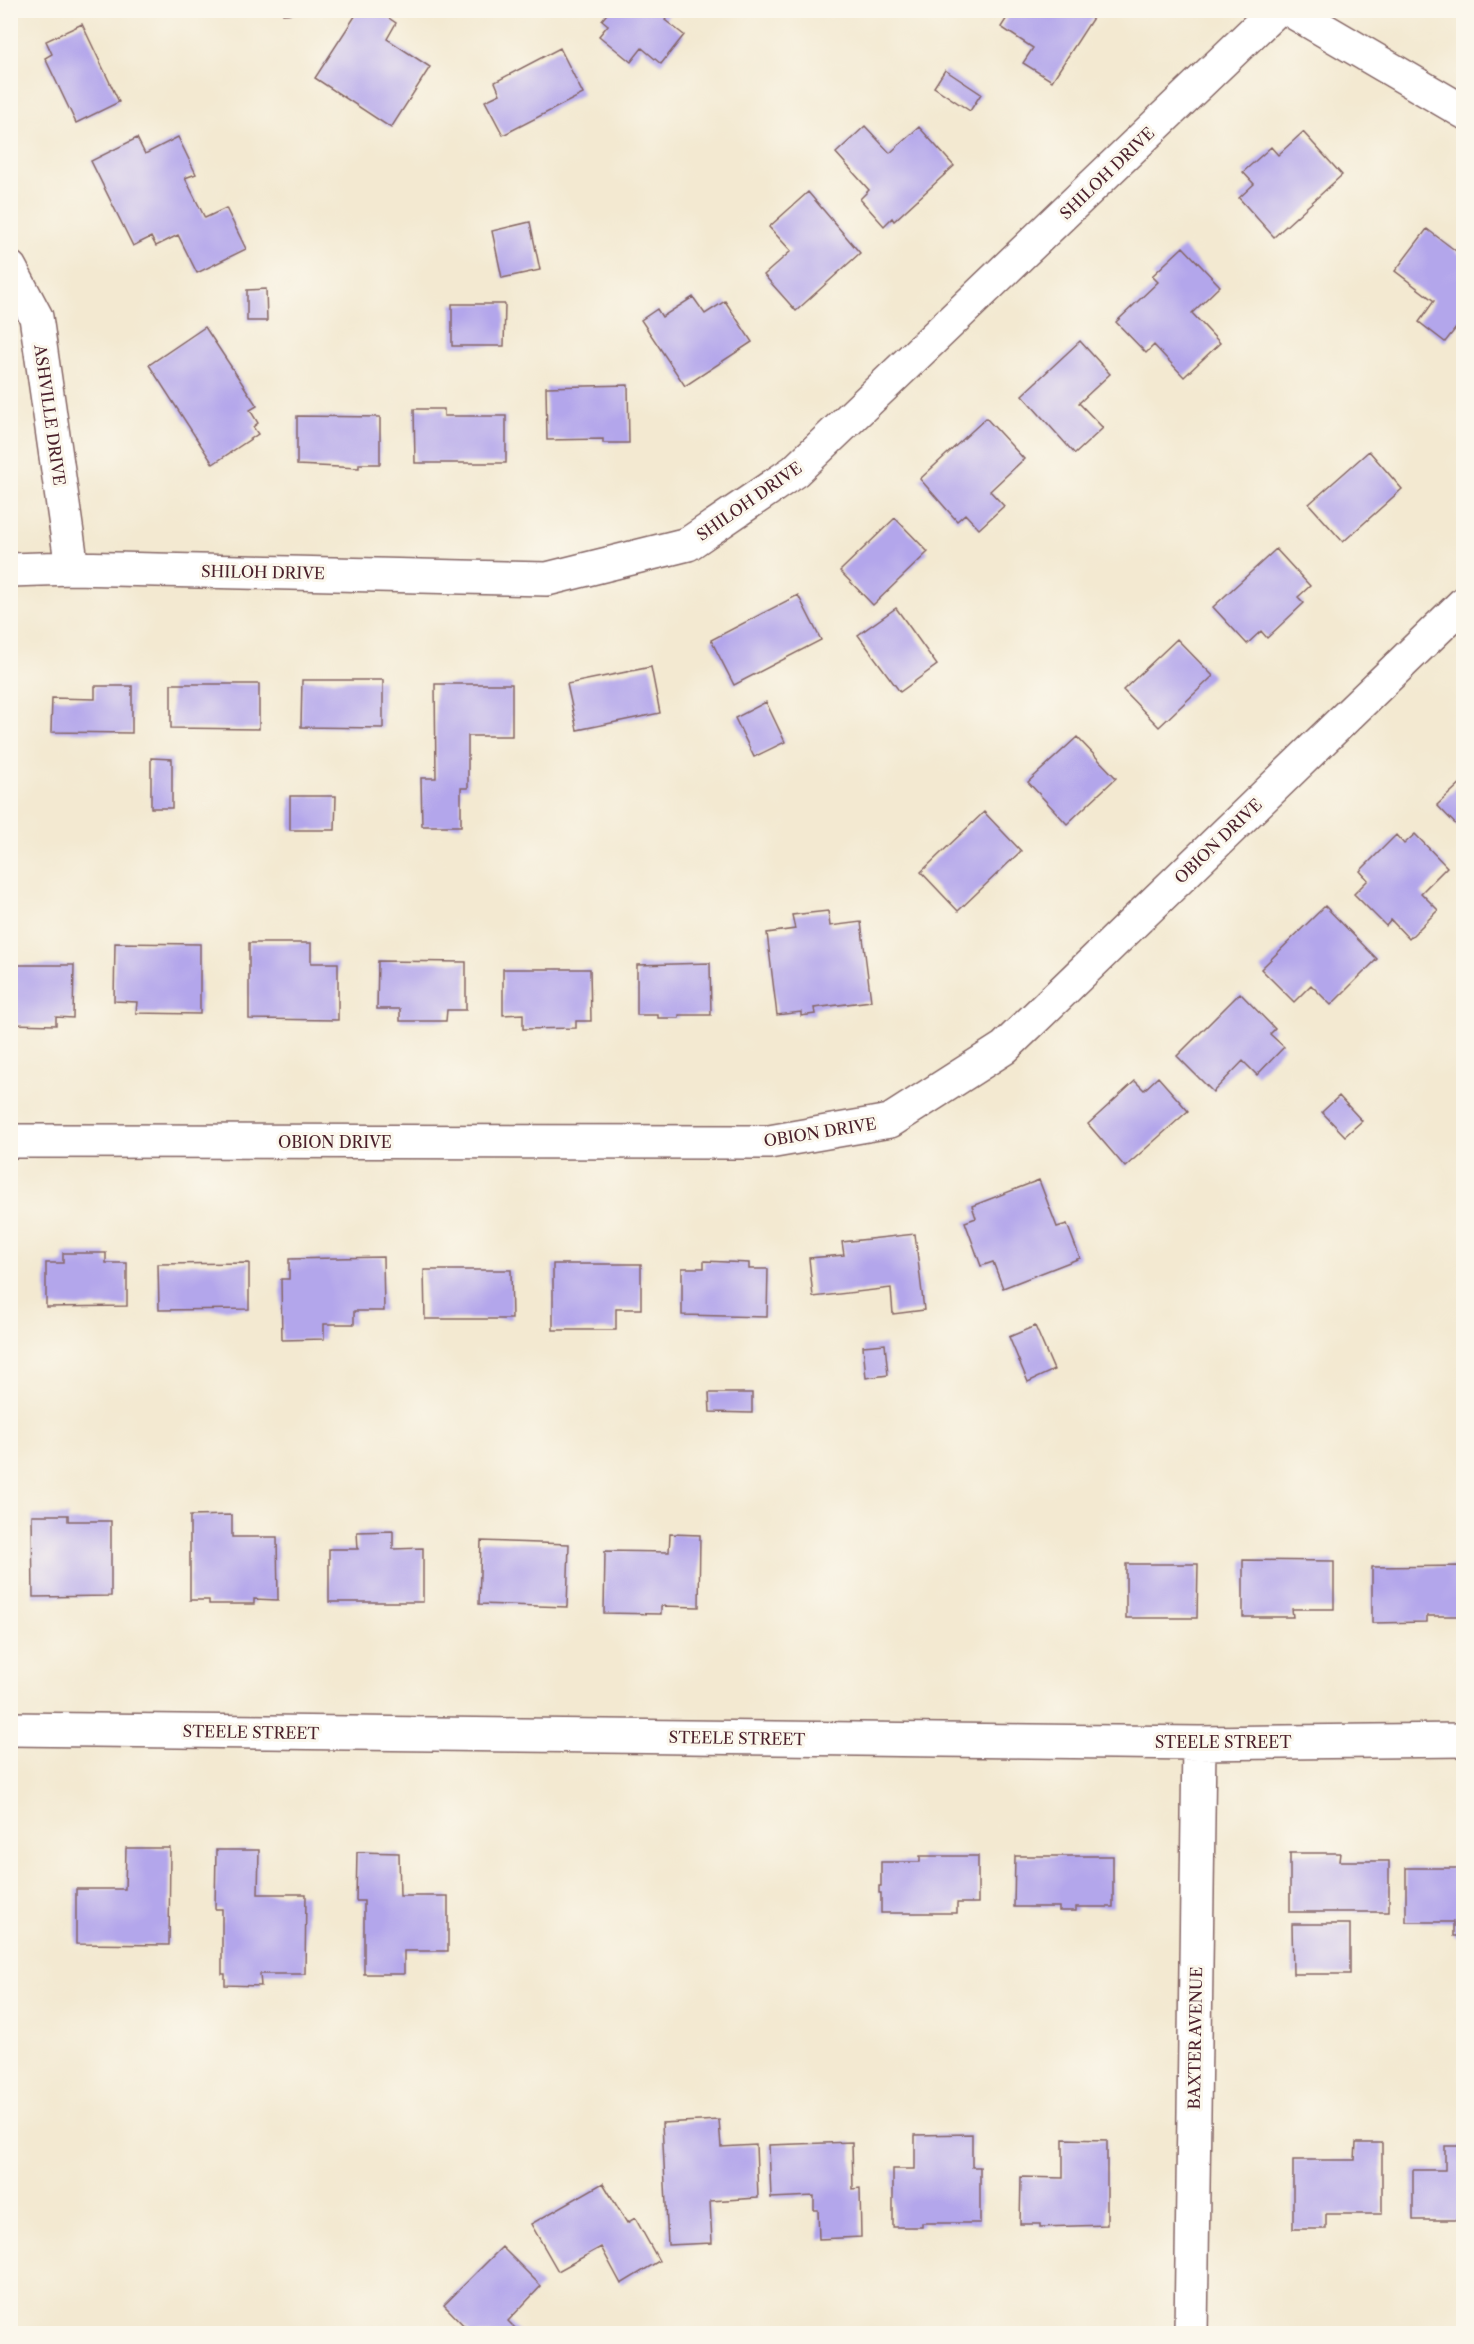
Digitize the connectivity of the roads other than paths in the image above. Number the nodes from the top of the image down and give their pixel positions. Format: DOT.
graph roads {
  1 [pos="1276,10"];
  2 [pos="1290,10"];
  3 [pos="1464,112"];
  4 [pos="10,268"];
  5 [pos="72,568"];
  6 [pos="10,570"];
  7 [pos="1464,603"];
  8 [pos="10,1142"];
  9 [pos="10,1729"];
  10 [pos="1464,1740"];
  11 [pos="1199,1743"];
  12 [pos="1191,2334"];
  1 -- 5 [label="street, SHILOH DRIVE"];
  2 -- 3 [label="street"];
  4 -- 5 [label="street, ASHVILLE DRIVE"];
  5 -- 6 [label="street, SHILOH DRIVE"];
  7 -- 8 [label="street, OBION DRIVE"];
  9 -- 11 [label="street, STEELE STREET"];
  10 -- 11 [label="street, STEELE STREET"];
  11 -- 12 [label="street, BAXTER AVENUE"];
}
